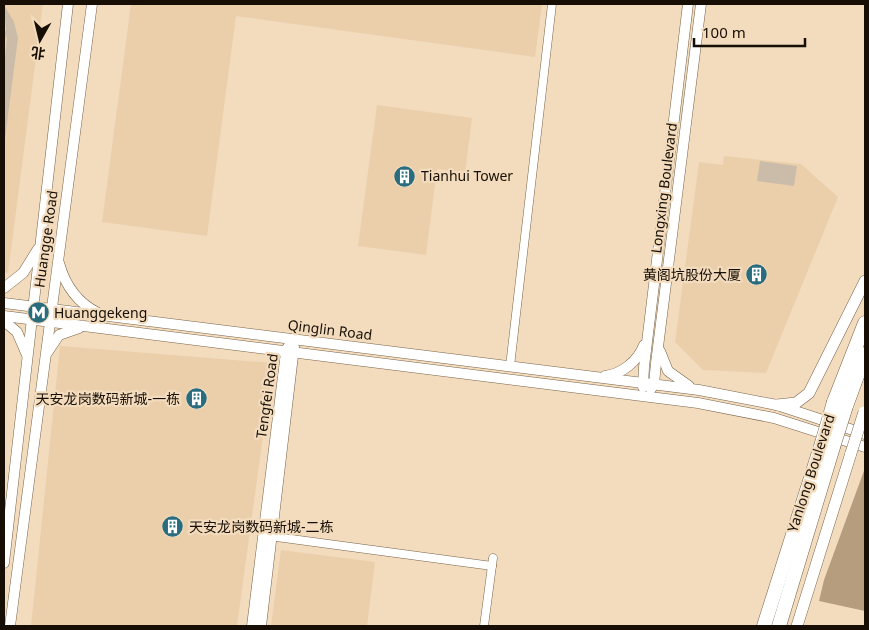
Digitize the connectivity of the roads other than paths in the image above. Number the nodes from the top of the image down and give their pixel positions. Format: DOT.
graph roads {
  1 [pos="68,4"];
  2 [pos="92,4"];
  3 [pos="552,4"];
  4 [pos="688,4"];
  5 [pos="700,4"];
  6 [pos="42,241"];
  7 [pos="58,254"];
  8 [pos="865,281"];
  9 [pos="4,288"];
  10 [pos="4,303"];
  11 [pos="34,307"];
  12 [pos="51,309"];
  13 [pos="4,316"];
  14 [pos="106,316"];
  15 [pos="33,320"];
  16 [pos="4,321"];
  17 [pos="49,322"];
  18 [pos="865,323"];
  19 [pos="649,324"];
  20 [pos="661,325"];
  21 [pos="91,327"];
  22 [pos="647,337"];
  23 [pos="660,338"];
  24 [pos="292,339"];
  25 [pos="290,352"];
  26 [pos="865,354"];
  27 [pos="28,361"];
  28 [pos="44,363"];
  29 [pos="510,366"];
  30 [pos="597,377"];
  31 [pos="642,383"];
  32 [pos="654,384"];
  33 [pos="699,390"];
  34 [pos="646,396"];
  35 [pos="840,404"];
  36 [pos="777,406"];
  37 [pos="865,410"];
  38 [pos="865,434"];
  39 [pos="827,445"];
  40 [pos="865,447"];
  41 [pos="7,505"];
  42 [pos="268,536"];
  43 [pos="786,551"];
  44 [pos="4,563"];
  45 [pos="10,626"];
  46 [pos="252,626"];
  47 [pos="261,626"];
  48 [pos="484,626"];
  49 [pos="756,626"];
  50 [pos="764,626"];
  51 [pos="779,626"];
  52 [pos="796,626"];
  1 -- 6 [label="main road, Huangge Road"];
  2 -- 7 [label="main road, Huangge Road"];
  3 -- 29 [label="street"];
  4 -- 19 [label="main road, Longxing Boulevard"];
  5 -- 20 [label="main road, Longxing Boulevard"];
  6 -- 9 [label="main road"];
  6 -- 11 [label="main road, Huangge Road"];
  7 -- 12 [label="main road, Huangge Road"];
  7 -- 14 [label="main road"];
  8 -- 36 [label="main road"];
  10 -- 11 [label="main road, Qinglin Road"];
  11 -- 12 [label="main road, Qinglin Road"];
  11 -- 15 [label="main road, Huangge Road"];
  12 -- 14 [label="main road, Qinglin Road"];
  12 -- 17 [label="main road, Huangge Road"];
  13 -- 15 [label="main road, Qinglin Road"];
  14 -- 24 [label="main road, Qinglin Road"];
  15 -- 17 [label="main road, Qinglin Road"];
  15 -- 27 [label="main road, Huangge Road"];
  16 -- 27 [label="main road"];
  17 -- 21 [label="main road, Qinglin Road"];
  17 -- 28 [label="main road, Huangge Road"];
  18 -- 35 [label="highway, Yanlong Boulevard"];
  19 -- 20 [label="main road"];
  19 -- 22 [label="main road, Longxing Boulevard"];
  20 -- 23 [label="main road, Longxing Boulevard"];
  21 -- 25 [label="main road, Qinglin Road"];
  21 -- 28 [label="main road"];
  22 -- 30 [label="main road"];
  22 -- 31 [label="main road, Longxing Boulevard"];
  23 -- 32 [label="main road, Longxing Boulevard"];
  23 -- 33 [label="main road"];
  24 -- 25 [label="main road, Tengfei Road"];
  24 -- 29 [label="main road, Qinglin Road"];
  25 -- 34 [label="main road, Qinglin Road"];
  25 -- 42 [label="main road, Tengfei Road"];
  26 -- 35 [label="highway, Yanlong Boulevard"];
  27 -- 41 [label="main road, Huangge Road"];
  28 -- 45 [label="main road, Huangge Road"];
  29 -- 30 [label="main road, Qinglin Road"];
  30 -- 31 [label="main road, Qinglin Road"];
  31 -- 32 [label="main road, Qinglin Road"];
  31 -- 34 [label="main road, Longxing Boulevard"];
  32 -- 33 [label="main road, Qinglin Road"];
  32 -- 34 [label="main road, Longxing Boulevard"];
  33 -- 36 [label="main road"];
  34 -- 40 [label="main road, Qinglin Road"];
  35 -- 39 [label="highway, Yanlong Boulevard, bridge"];
  36 -- 38 [label="main road"];
  37 -- 52 [label="main road, bridge"];
  39 -- 43 [label="highway, Yanlong Boulevard"];
  39 -- 51 [label="highway, Yanlong Boulevard"];
  41 -- 44 [label="main road, Huangge Road"];
  42 -- 46 [label="main road, Tengfei Road"];
  42 -- 47 [label="main road, Tengfei Road"];
  42 -- 48 [label="street"];
  43 -- 49 [label="highway"];
  43 -- 50 [label="highway, Yanlong Boulevard"];
}
